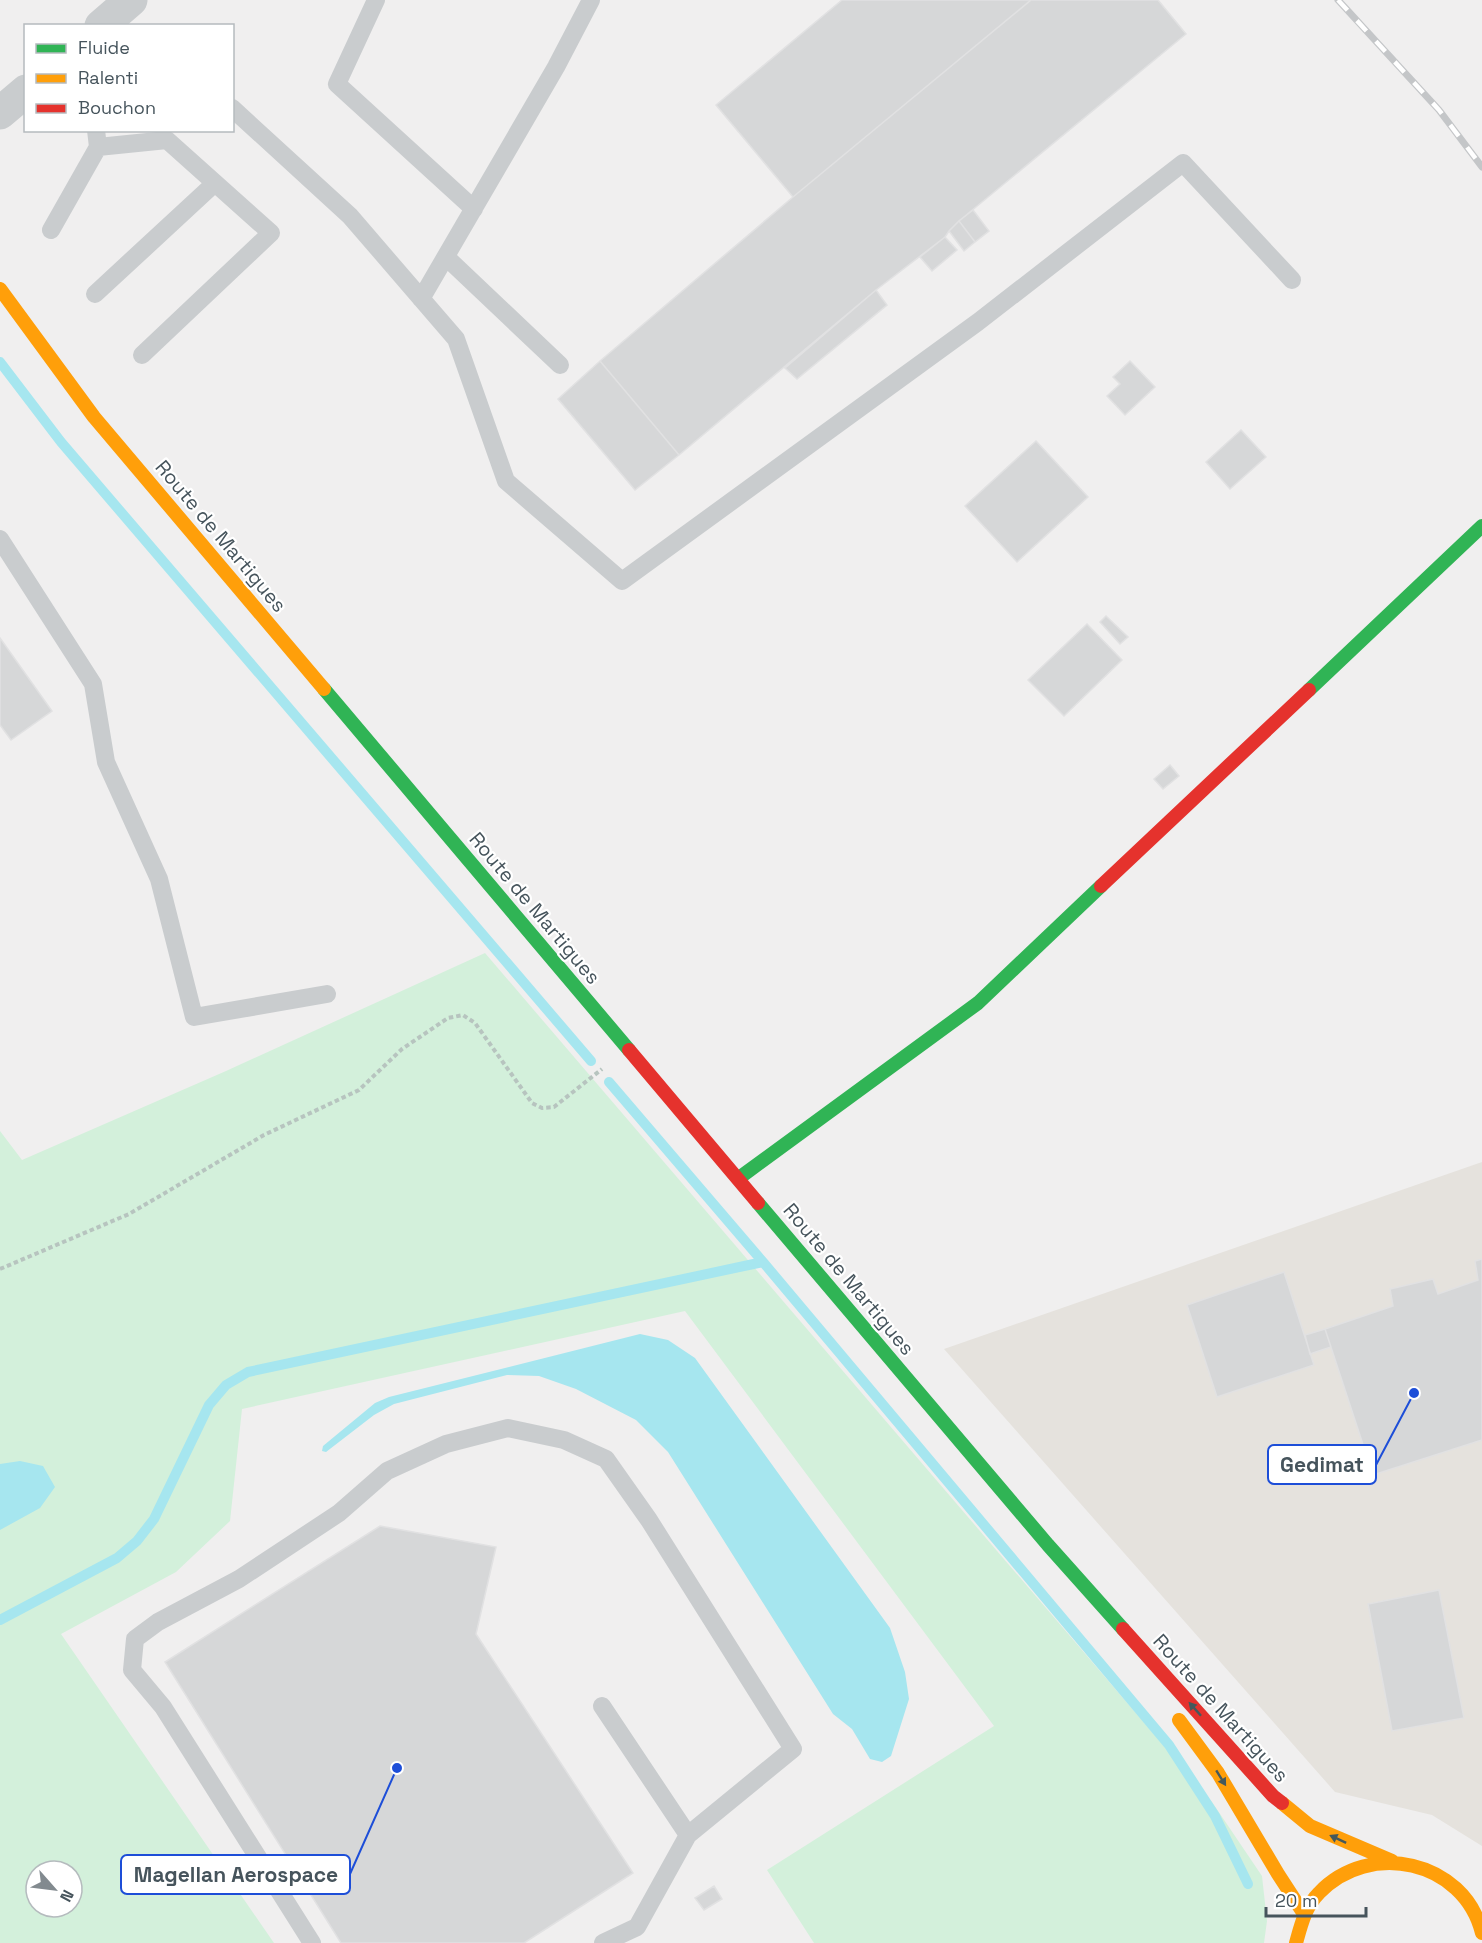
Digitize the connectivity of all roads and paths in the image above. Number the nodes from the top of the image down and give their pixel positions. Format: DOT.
graph roads {
  1 [pos="376,0"];
  2 [pos="591,0"];
  3 [pos="24,93"];
  4 [pos="234,110"];
  5 [pos="0,113"];
  6 [pos="97,139"];
  7 [pos="216,183"];
  8 [pos="474,209"];
  9 [pos="51,230"];
  10 [pos="446,257"];
  11 [pos="1292,280"];
  12 [pos="0,289"];
  13 [pos="96,294"];
  14 [pos="421,299"];
  15 [pos="142,355"];
  16 [pos="560,365"];
  17 [pos="1482,526"];
  18 [pos="0,539"];
  19 [pos="327,994"];
  20 [pos="628,1048"];
  21 [pos="739,1178"];
  22 [pos="0,1269"];
  23 [pos="1048,1545"];
  24 [pos="1140,1669"];
  25 [pos="602,1706"];
  26 [pos="1169,1706"];
  27 [pos="688,1834"];
  28 [pos="1392,1861"];
  29 [pos="1446,1879"];
  30 [pos="1482,1893"];
  31 [pos="1304,1914"];
  32 [pos="1482,1934"];
  33 [pos="312,1943"];
  34 [pos="603,1943"];
  35 [pos="1296,1943"];
  1 -- 8 [label="lane"];
  2 -- 8 [label="lane"];
  3 -- 5 [label="street"];
  4 -- 14 [label="lane"];
  6 -- 7 [label="lane"];
  6 -- 9 [label="lane"];
  7 -- 13 [label="lane"];
  7 -- 15 [label="lane"];
  8 -- 10 [label="lane"];
  10 -- 14 [label="lane"];
  10 -- 16 [label="lane"];
  11 -- 14 [label="lane"];
  12 -- 20 [label="main road, Route de Martigues"];
  17 -- 21 [label="main road"];
  18 -- 19 [label="lane"];
  20 -- 21 [label="main road, Route de Martigues"];
  20 -- 22 [label="path"];
  21 -- 23 [label="main road, Route de Martigues"];
  23 -- 24 [label="main road, Route de Martigues"];
  28 -- 23 [label="main road, Route de Martigues, one-way"];
  25 -- 27 [label="lane"];
  26 -- 31 [label="main road, Route de Martigues, one-way"];
  27 -- 33 [label="lane"];
  27 -- 34 [label="lane"];
  28 -- 29 [label="main road"];
  28 -- 31 [label="main road"];
  29 -- 30 [label="street"];
  29 -- 32 [label="main road"];
  31 -- 35 [label="main road"];
}
